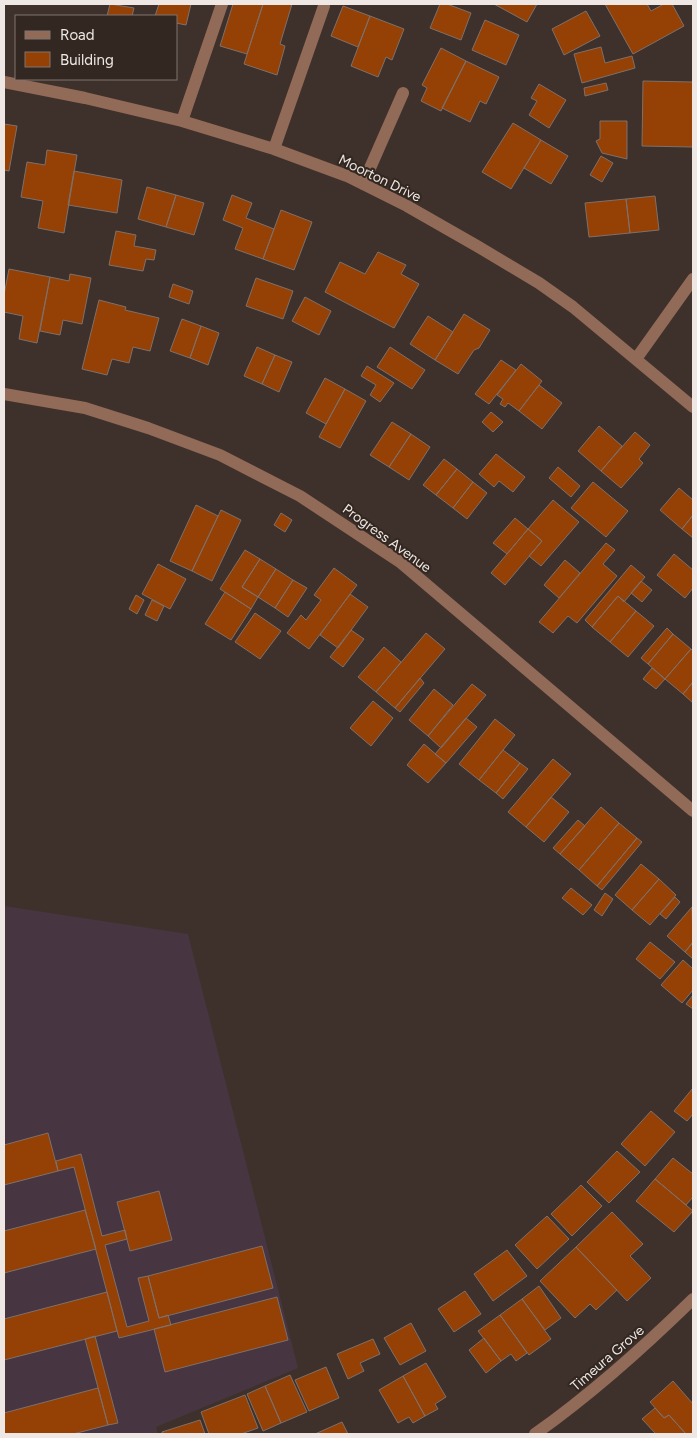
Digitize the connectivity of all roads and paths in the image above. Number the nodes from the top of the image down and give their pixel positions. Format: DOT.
graph roads {
  1 [pos="222,4"];
  2 [pos="324,6"];
  3 [pos="4,82"];
  4 [pos="403,92"];
  5 [pos="182,121"];
  6 [pos="274,149"];
  7 [pos="362,184"];
  8 [pos="693,279"];
  9 [pos="636,359"];
  10 [pos="4,394"];
  11 [pos="693,407"];
  12 [pos="693,811"];
  13 [pos="693,1299"];
  14 [pos="535,1434"];
  1 -- 5 [label="street"];
  2 -- 6 [label="street"];
  3 -- 5 [label="street, Moorton Drive"];
  4 -- 7 [label="street"];
  5 -- 6 [label="street, Moorton Drive"];
  6 -- 7 [label="street, Moorton Drive"];
  7 -- 9 [label="street, Moorton Drive"];
  8 -- 9 [label="street"];
  9 -- 11 [label="street, Moorton Drive"];
  10 -- 12 [label="street, Progress Avenue"];
  13 -- 14 [label="street, Timeura Grove"];
}
